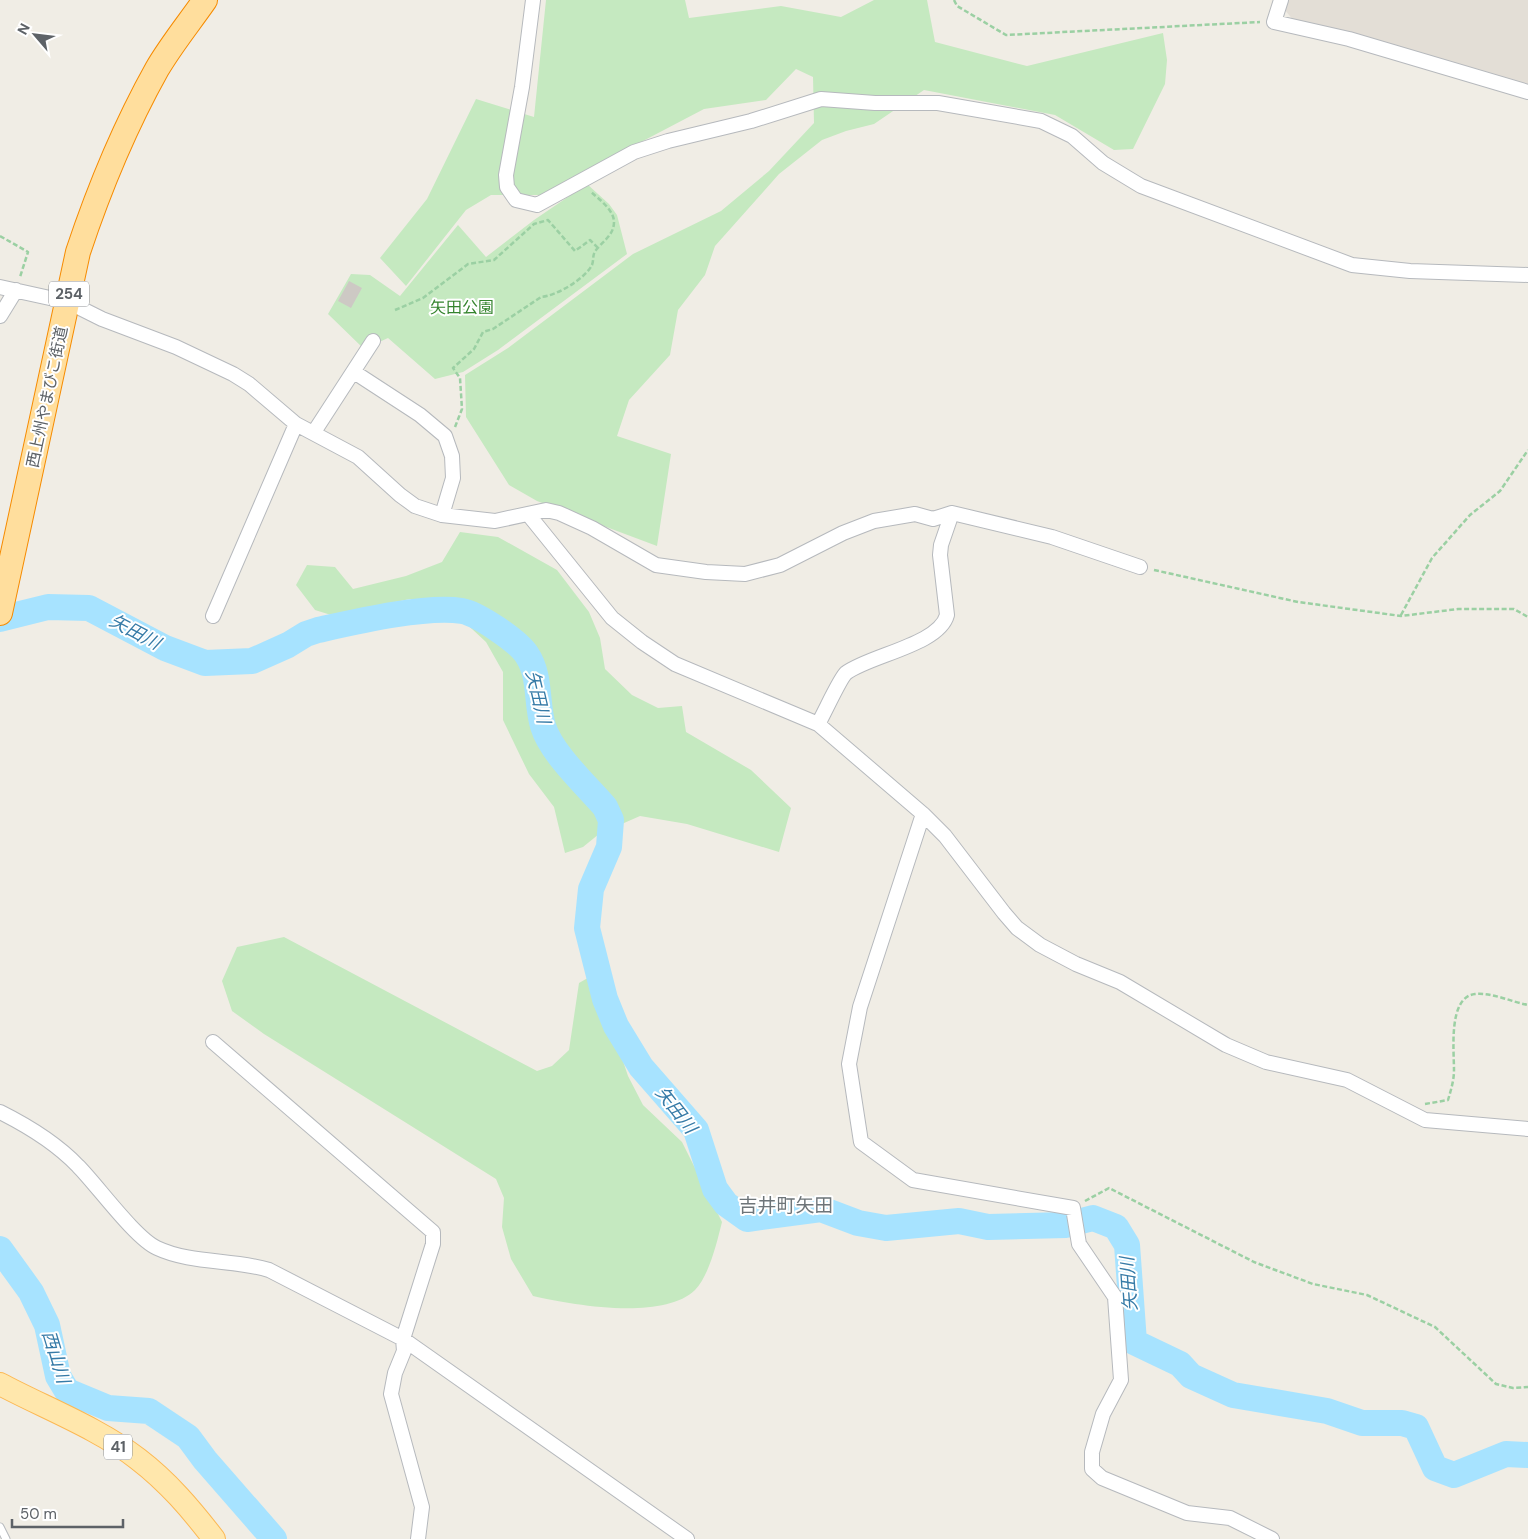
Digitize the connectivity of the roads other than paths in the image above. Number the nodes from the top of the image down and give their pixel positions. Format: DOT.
graph roads {
  1 [pos="205,0"];
  2 [pos="533,0"];
  3 [pos="1281,0"];
  4 [pos="1528,92"];
  5 [pos="1528,276"];
  6 [pos="0,288"];
  7 [pos="16,290"];
  8 [pos="68,302"];
  9 [pos="0,316"];
  10 [pos="373,341"];
  11 [pos="354,372"];
  12 [pos="296,424"];
  13 [pos="314,432"];
  14 [pos="952,513"];
  15 [pos="528,514"];
  16 [pos="442,515"];
  17 [pos="1140,567"];
  18 [pos="0,613"];
  19 [pos="212,616"];
  20 [pos="818,724"];
  21 [pos="923,814"];
  22 [pos="213,1042"];
  23 [pos="0,1112"];
  24 [pos="1528,1129"];
  25 [pos="403,1339"];
  26 [pos="0,1384"];
  27 [pos="0,1527"];
  28 [pos="678,1536"];
  29 [pos="6,1539"];
  30 [pos="214,1539"];
  31 [pos="418,1539"];
  32 [pos="1272,1539"];
  1 -- 8 [label="highway, 西上州やまびこ街道 / 254"];
  2 -- 5 [label="street"];
  3 -- 4 [label="street"];
  6 -- 7 [label="street"];
  7 -- 8 [label="street"];
  7 -- 9 [label="street"];
  8 -- 12 [label="street"];
  8 -- 18 [label="highway, 西上州やまびこ街道 / 254"];
  10 -- 11 [label="street"];
  11 -- 13 [label="street"];
  11 -- 16 [label="street"];
  12 -- 13 [label="street"];
  12 -- 19 [label="street"];
  13 -- 16 [label="street"];
  14 -- 15 [label="street"];
  14 -- 17 [label="street"];
  14 -- 20 [label="street"];
  15 -- 16 [label="street"];
  15 -- 20 [label="street"];
  20 -- 21 [label="street"];
  21 -- 24 [label="street"];
  21 -- 32 [label="street"];
  22 -- 25 [label="street"];
  23 -- 25 [label="street"];
  25 -- 28 [label="street"];
  25 -- 31 [label="street"];
  26 -- 30 [label="main road, 41"];
  27 -- 29 [label="lane"];
}
